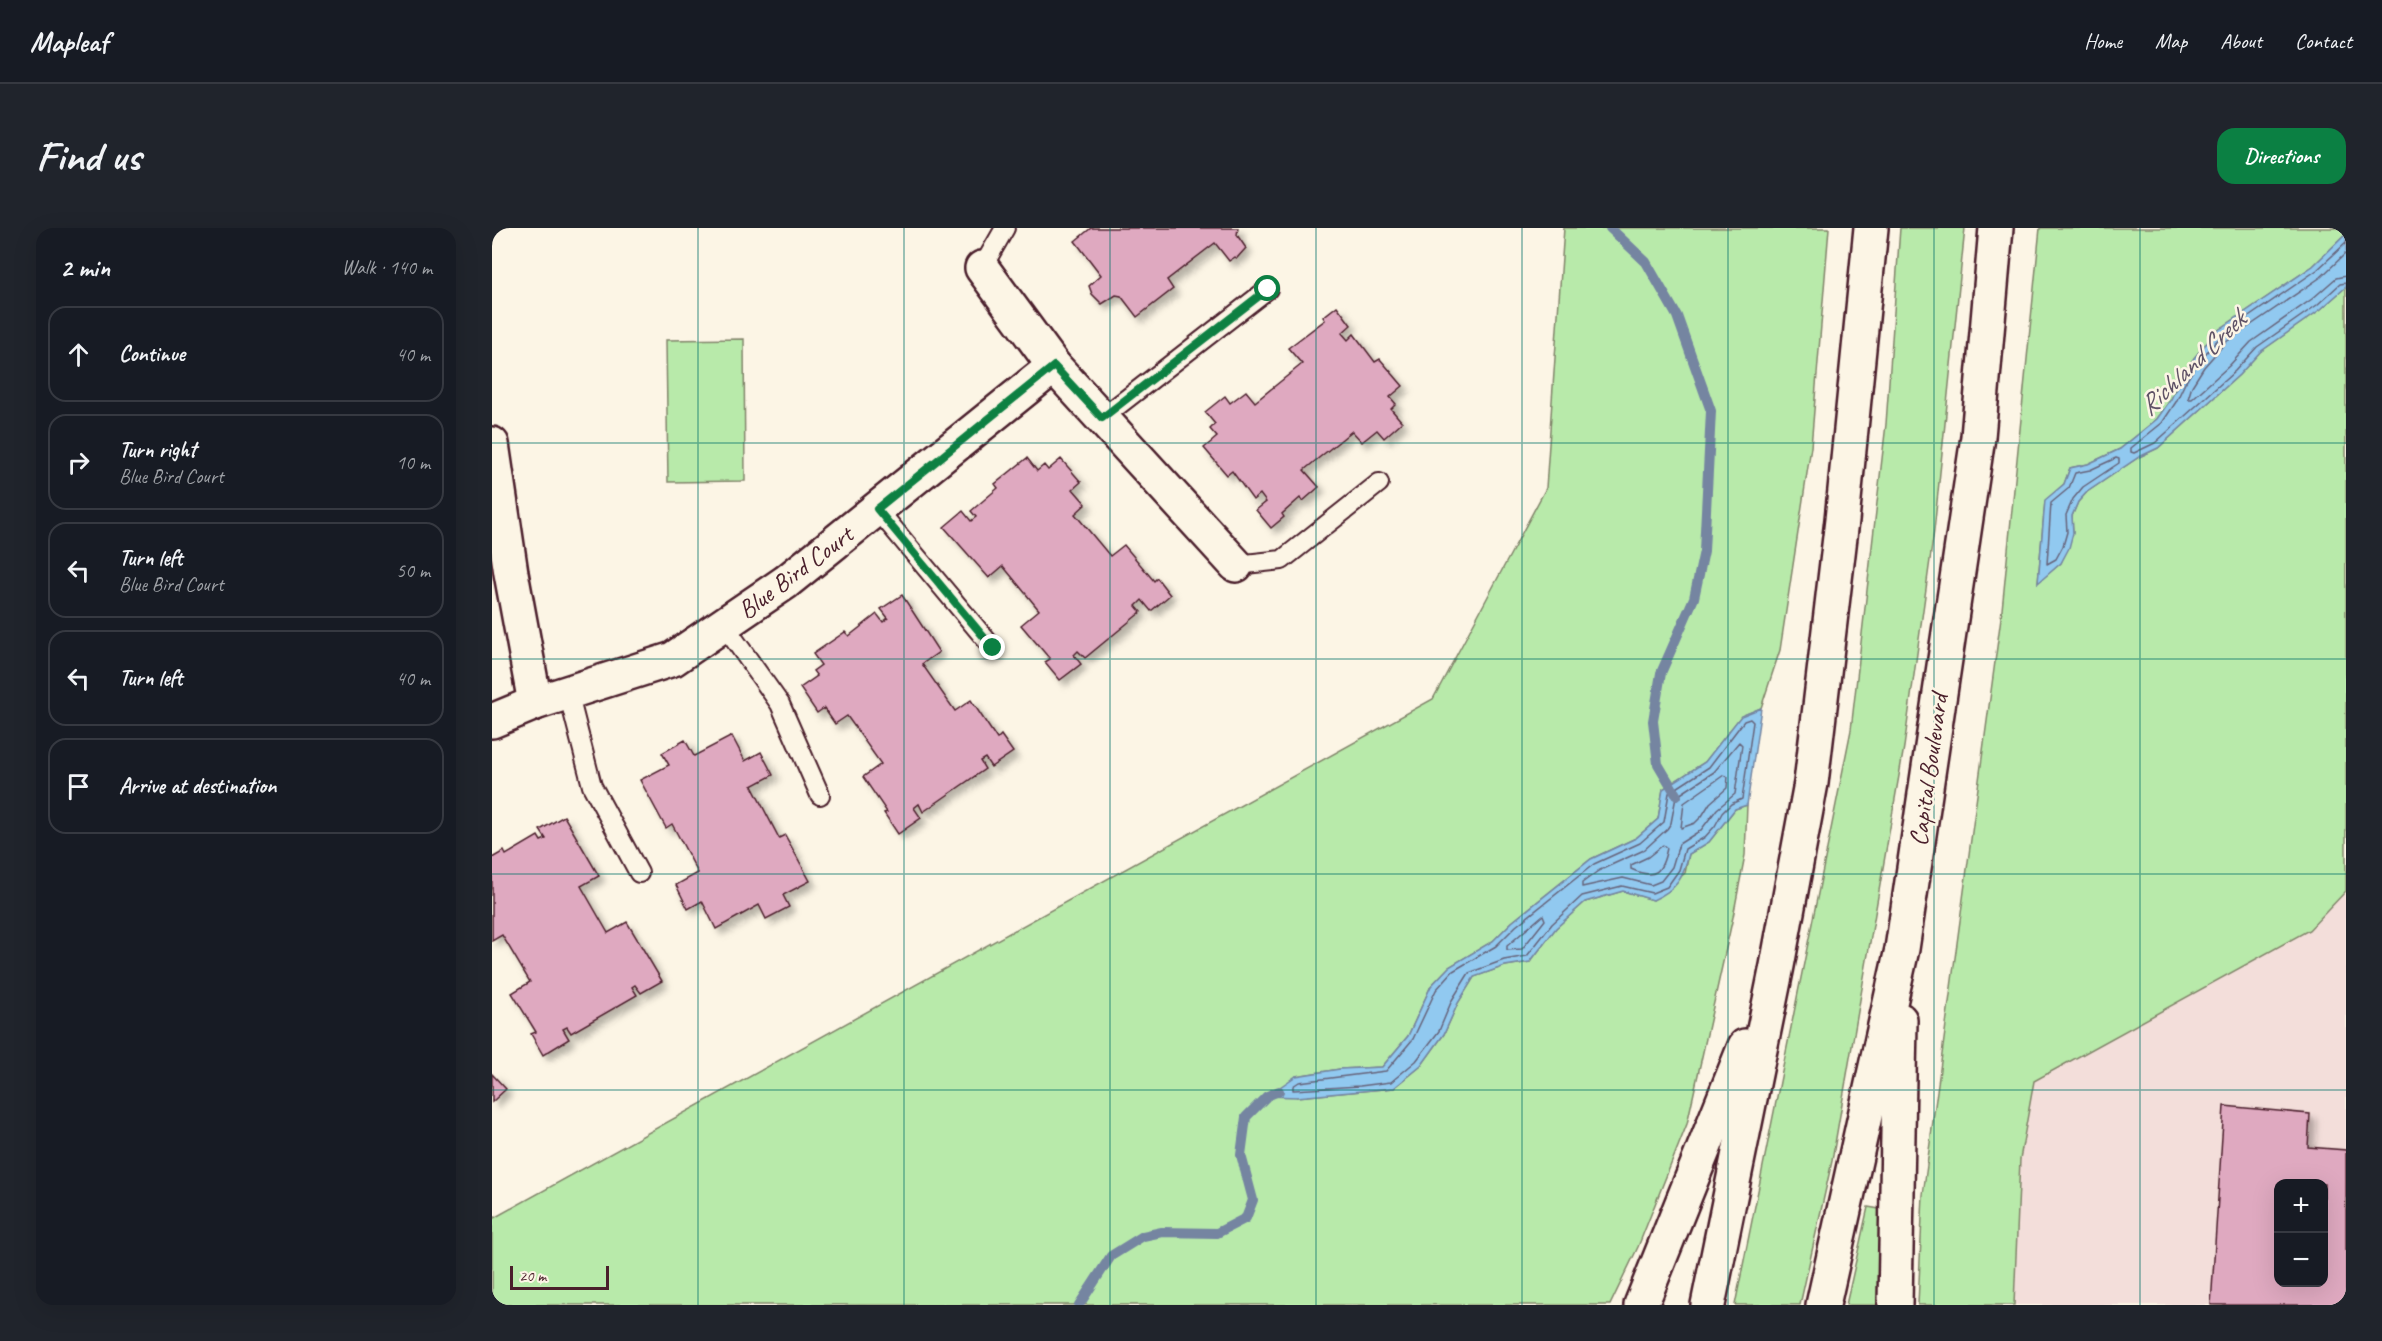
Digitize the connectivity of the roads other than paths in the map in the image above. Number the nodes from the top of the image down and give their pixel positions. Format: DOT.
graph roads {
  1 [pos="1005,228"];
  2 [pos="1871,228"];
  3 [pos="1996,228"];
  4 [pos="982,268"];
  5 [pos="1268,289"];
  6 [pos="1054,366"];
  7 [pos="1102,418"];
  8 [pos="492,444"];
  9 [pos="1379,483"];
  10 [pos="877,509"];
  11 [pos="1236,565"];
  12 [pos="724,625"];
  13 [pos="993,648"];
  14 [pos="568,692"];
  15 [pos="535,703"];
  16 [pos="492,722"];
  17 [pos="820,795"];
  18 [pos="639,873"];
  19 [pos="1902,949"];
  20 [pos="1778,966"];
  21 [pos="1641,1305"];
  22 [pos="1707,1305"];
  23 [pos="1823,1305"];
  24 [pos="1895,1305"];
  1 -- 4 [label="lane"];
  2 -- 20 [label="main road"];
  3 -- 19 [label="main road, Capital Boulevard"];
  4 -- 6 [label="main road"];
  5 -- 7 [label="lane"];
  6 -- 7 [label="main road"];
  6 -- 10 [label="main road, Blue Bird Court"];
  7 -- 11 [label="main road"];
  8 -- 15 [label="main road"];
  9 -- 11 [label="lane"];
  10 -- 12 [label="main road, Blue Bird Court"];
  10 -- 13 [label="lane"];
  12 -- 14 [label="main road, Blue Bird Court"];
  12 -- 17 [label="lane"];
  14 -- 15 [label="main road, Blue Bird Court"];
  14 -- 18 [label="lane"];
  15 -- 16 [label="main road, Blue Bird Court"];
  19 -- 23 [label="main road, Capital Boulevard"];
  19 -- 24 [label="main road"];
  20 -- 21 [label="main road"];
  20 -- 22 [label="main road"];
}
